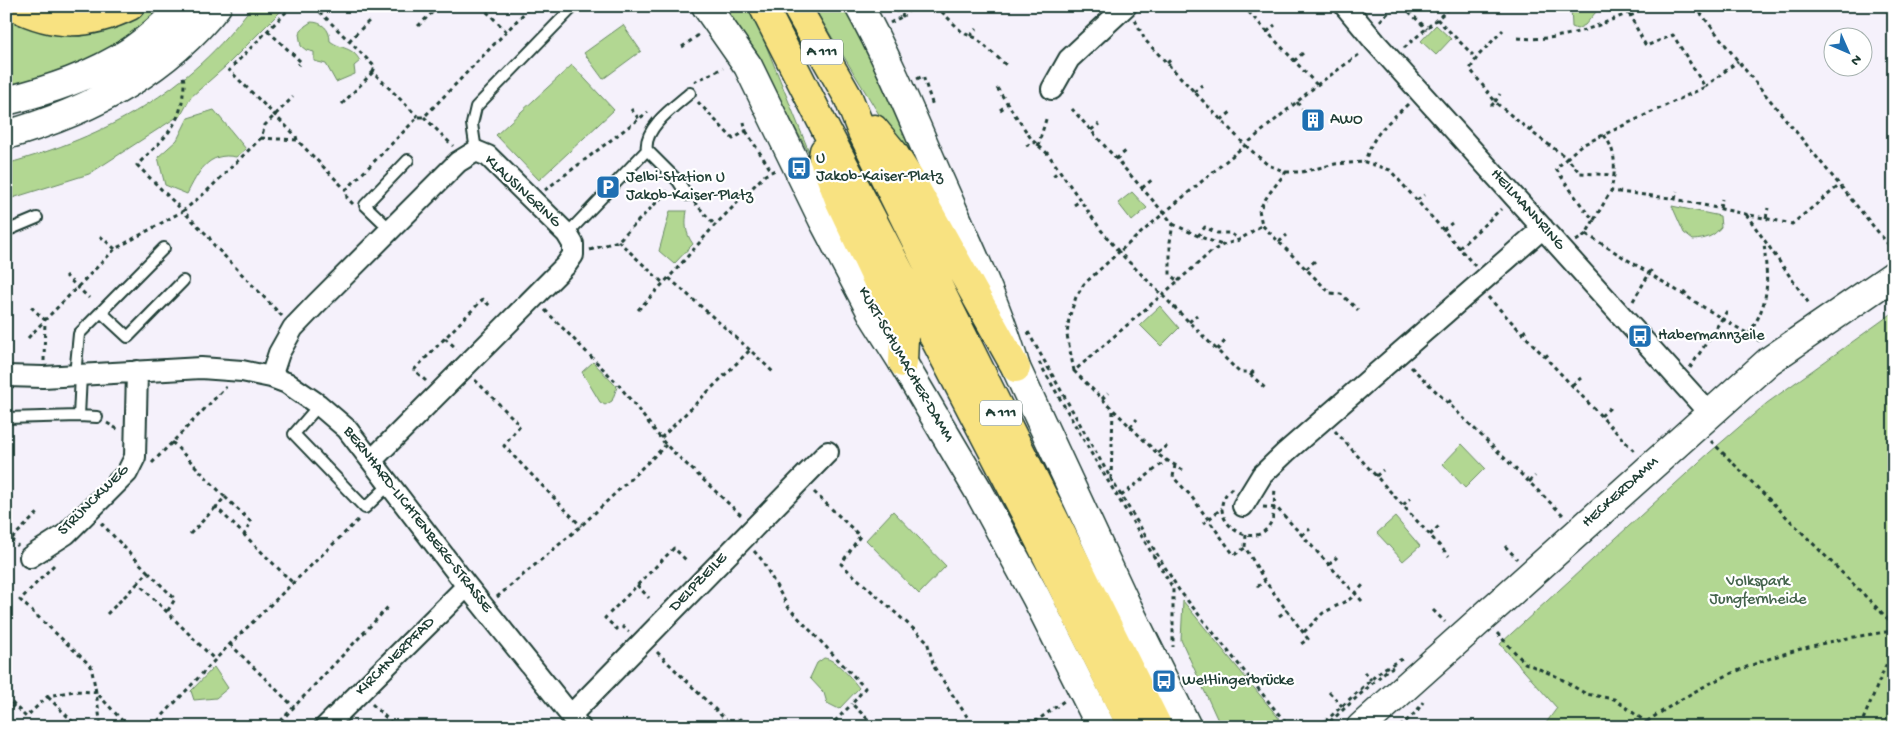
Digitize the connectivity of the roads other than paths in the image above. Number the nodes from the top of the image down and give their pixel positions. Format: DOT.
graph roads {
  1 [pos="14,6"];
  2 [pos="130,6"];
  3 [pos="183,6"];
  4 [pos="217,6"];
  5 [pos="574,6"];
  6 [pos="764,6"];
  7 [pos="796,6"];
  8 [pos="858,6"];
  9 [pos="1345,6"];
  10 [pos="1130,11"];
  11 [pos="705,18"];
  12 [pos="1052,89"];
  13 [pos="690,93"];
  14 [pos="848,97"];
  15 [pos="6,100"];
  16 [pos="827,132"];
  17 [pos="6,135"];
  18 [pos="647,150"];
  19 [pos="470,154"];
  20 [pos="408,160"];
  21 [pos="687,195"];
  22 [pos="37,218"];
  23 [pos="1542,228"];
  24 [pos="391,230"];
  25 [pos="6,231"];
  26 [pos="567,234"];
  27 [pos="164,248"];
  28 [pos="1893,262"];
  29 [pos="183,281"];
  30 [pos="101,312"];
  31 [pos="903,363"];
  32 [pos="1016,368"];
  33 [pos="137,372"];
  34 [pos="78,375"];
  35 [pos="6,376"];
  36 [pos="271,376"];
  37 [pos="320,405"];
  38 [pos="79,416"];
  39 [pos="97,416"];
  40 [pos="6,418"];
  41 [pos="1709,426"];
  42 [pos="828,452"];
  43 [pos="372,460"];
  44 [pos="390,484"];
  45 [pos="1243,506"];
  46 [pos="30,557"];
  47 [pos="467,586"];
  48 [pos="576,721"];
  49 [pos="325,727"];
  50 [pos="1100,727"];
  51 [pos="1132,727"];
  52 [pos="1158,727"];
  53 [pos="1187,727"];
  54 [pos="1361,727"];
  1 -- 2 [label="highway"];
  3 -- 15 [label="main road"];
  4 -- 17 [label="main road"];
  5 -- 19 [label="lane"];
  6 -- 16 [label="highway, A 111"];
  7 -- 14 [label="highway, A 111"];
  8 -- 32 [label="main road"];
  9 -- 23 [label="street, HEILMANNRING"];
  10 -- 12 [label="street"];
  11 -- 31 [label="main road, KURT-SCHUMACHER-DAMM"];
  13 -- 18 [label="lane"];
  14 -- 32 [label="highway"];
  14 -- 52 [label="highway, A 111"];
  16 -- 31 [label="highway"];
  16 -- 51 [label="highway, A 111"];
  18 -- 21 [label="lane"];
  18 -- 26 [label="lane"];
  19 -- 24 [label="street, KLAUSINGRING"];
  19 -- 26 [label="street, KLAUSINGRING"];
  20 -- 24 [label="lane"];
  22 -- 25 [label="lane"];
  23 -- 41 [label="street, HEILMANNRING"];
  23 -- 45 [label="street"];
  24 -- 36 [label="street, KLAUSINGRING"];
  26 -- 43 [label="street, KLAUSINGRING"];
  27 -- 30 [label="lane"];
  28 -- 41 [label="main road, HECKERDAMM"];
  29 -- 30 [label="lane"];
  30 -- 34 [label="lane"];
  31 -- 50 [label="main road, KURT-SCHUMACHER-DAMM"];
  32 -- 53 [label="main road"];
  33 -- 34 [label="street, BERNHARD-LICHTENBERG-STRASSE"];
  33 -- 36 [label="street, BERNHARD-LICHTENBERG-STRASSE"];
  33 -- 46 [label="street, STRÜNCKWEG"];
  34 -- 35 [label="street, BERNHARD-LICHTENBERG-STRASSE"];
  34 -- 38 [label="lane"];
  36 -- 37 [label="street, BERNHARD-LICHTENBERG-STRASSE"];
  37 -- 43 [label="street, BERNHARD-LICHTENBERG-STRASSE"];
  37 -- 44 [label="lane"];
  38 -- 39 [label="lane"];
  38 -- 40 [label="lane"];
  41 -- 54 [label="main road, HECKERDAMM"];
  42 -- 48 [label="street, DELPZEILE"];
  43 -- 44 [label="street, BERNHARD-LICHTENBERG-STRASSE"];
  44 -- 47 [label="street, BERNHARD-LICHTENBERG-STRASSE"];
  47 -- 48 [label="street, BERNHARD-LICHTENBERG-STRASSE"];
  47 -- 49 [label="street, KIRCHNERPFAD"];
}
